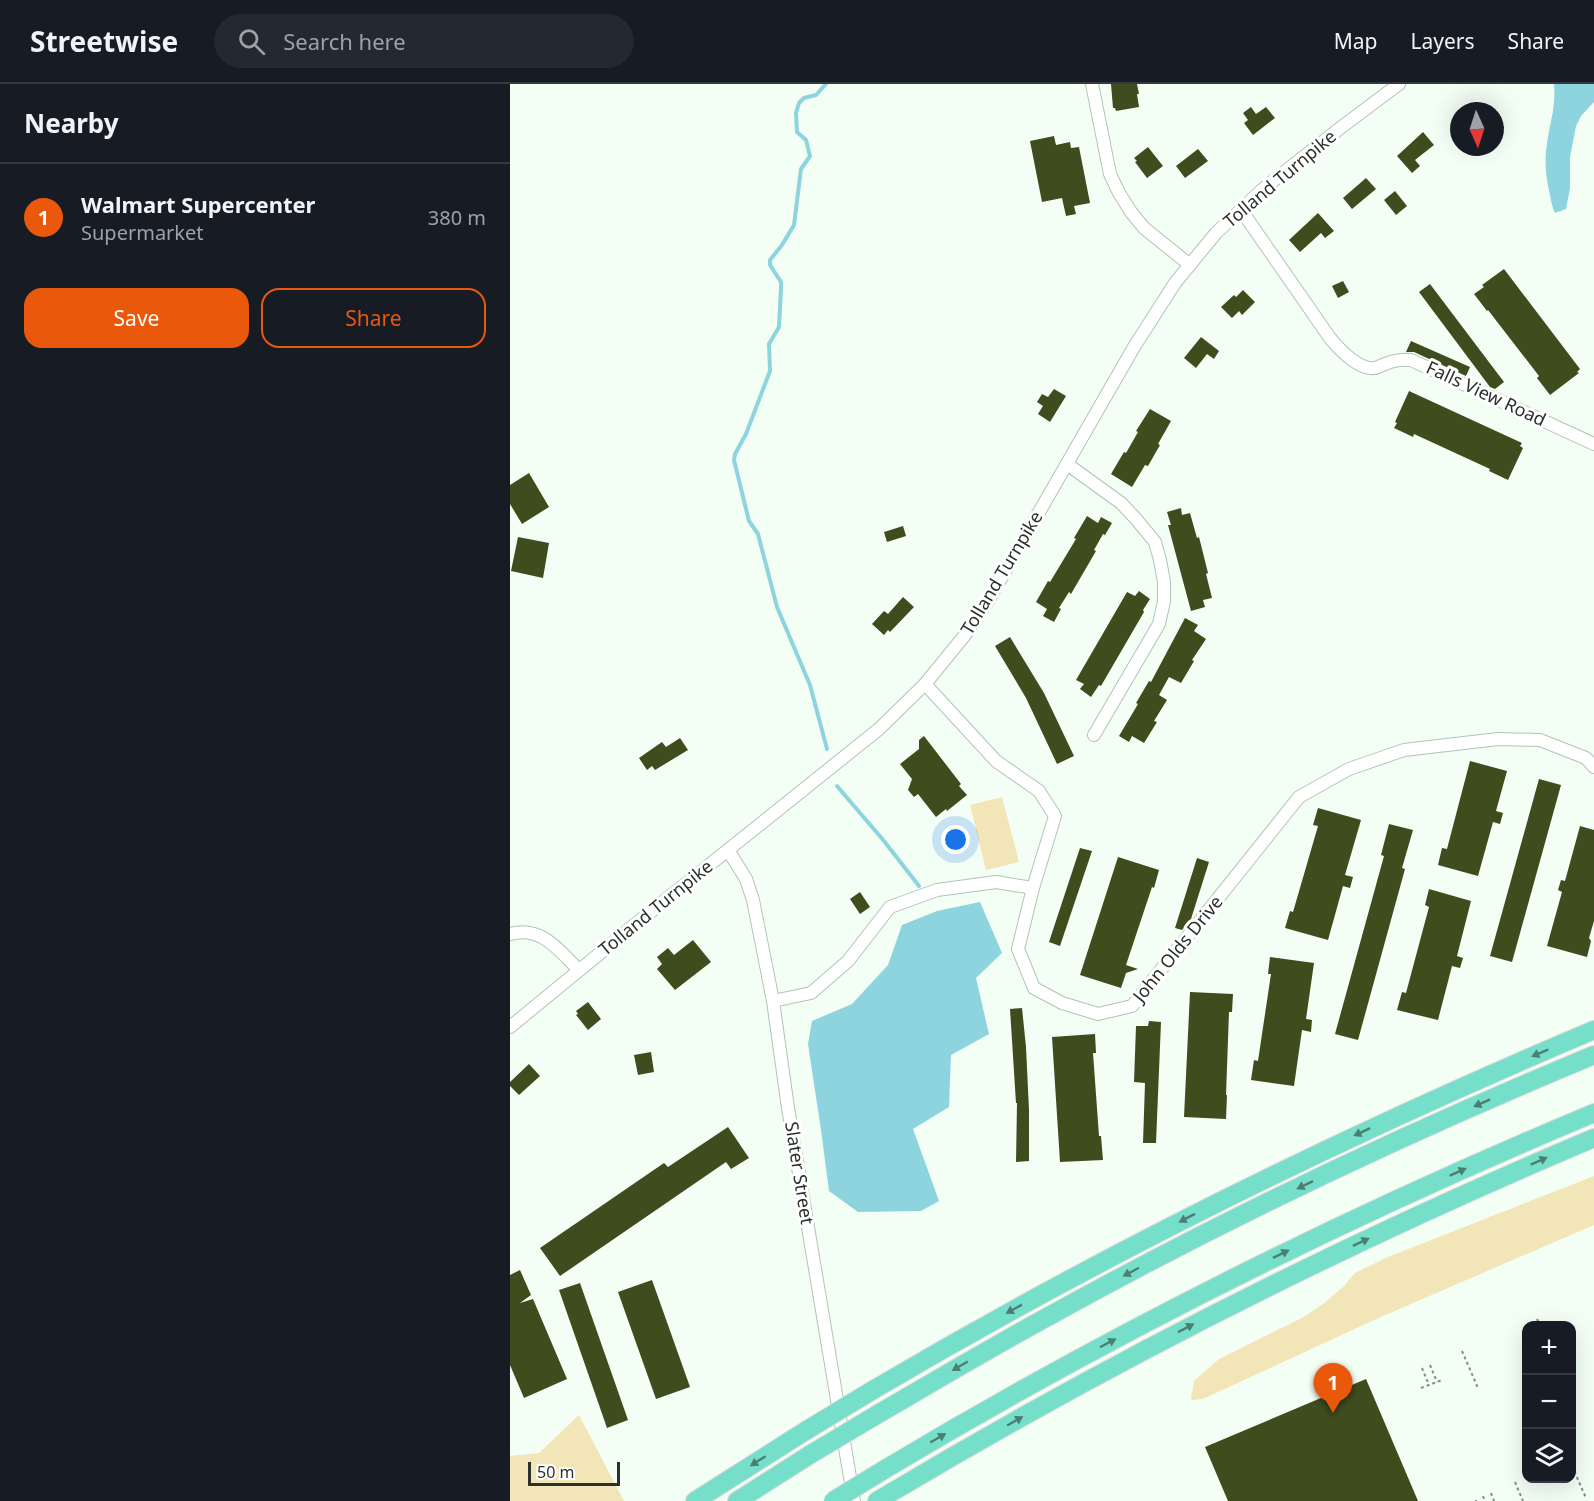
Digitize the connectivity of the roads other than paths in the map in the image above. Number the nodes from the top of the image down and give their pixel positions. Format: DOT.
graph roads {
  1 [pos="1092,84"];
  2 [pos="1399,84"];
  3 [pos="1241,210"];
  4 [pos="1190,265"];
  5 [pos="1594,444"];
  6 [pos="1066,464"];
  7 [pos="925,684"];
  8 [pos="1094,735"];
  9 [pos="1594,767"];
  10 [pos="728,850"];
  11 [pos="1033,888"];
  12 [pos="510,934"];
  13 [pos="579,970"];
  14 [pos="772,1001"];
  15 [pos="510,1027"];
  16 [pos="1594,1030"];
  17 [pos="1594,1056"];
  18 [pos="1594,1113"];
  19 [pos="1594,1138"];
  20 [pos="884,1497"];
  21 [pos="695,1501"];
  22 [pos="737,1501"];
  23 [pos="833,1501"];
  24 [pos="854,1501"];
  1 -- 4 [label="street"];
  2 -- 3 [label="street, Tolland Turnpike"];
  3 -- 4 [label="street, Tolland Turnpike"];
  3 -- 5 [label="street, Falls View Road"];
  4 -- 6 [label="street, Tolland Turnpike"];
  6 -- 7 [label="street, Tolland Turnpike"];
  6 -- 8 [label="street"];
  7 -- 10 [label="street, Tolland Turnpike"];
  7 -- 11 [label="street, John Olds Drive"];
  9 -- 11 [label="street, John Olds Drive"];
  10 -- 13 [label="street, Tolland Turnpike"];
  10 -- 14 [label="street, Slater Street"];
  11 -- 14 [label="street"];
  12 -- 13 [label="street"];
  13 -- 15 [label="street, Tolland Turnpike"];
  14 -- 24 [label="street, Slater Street"];
  16 -- 21 [label="highway, one-way, bridge"];
  17 -- 22 [label="highway, one-way, bridge"];
  23 -- 18 [label="highway, one-way, bridge"];
  20 -- 19 [label="highway, one-way"];
}
